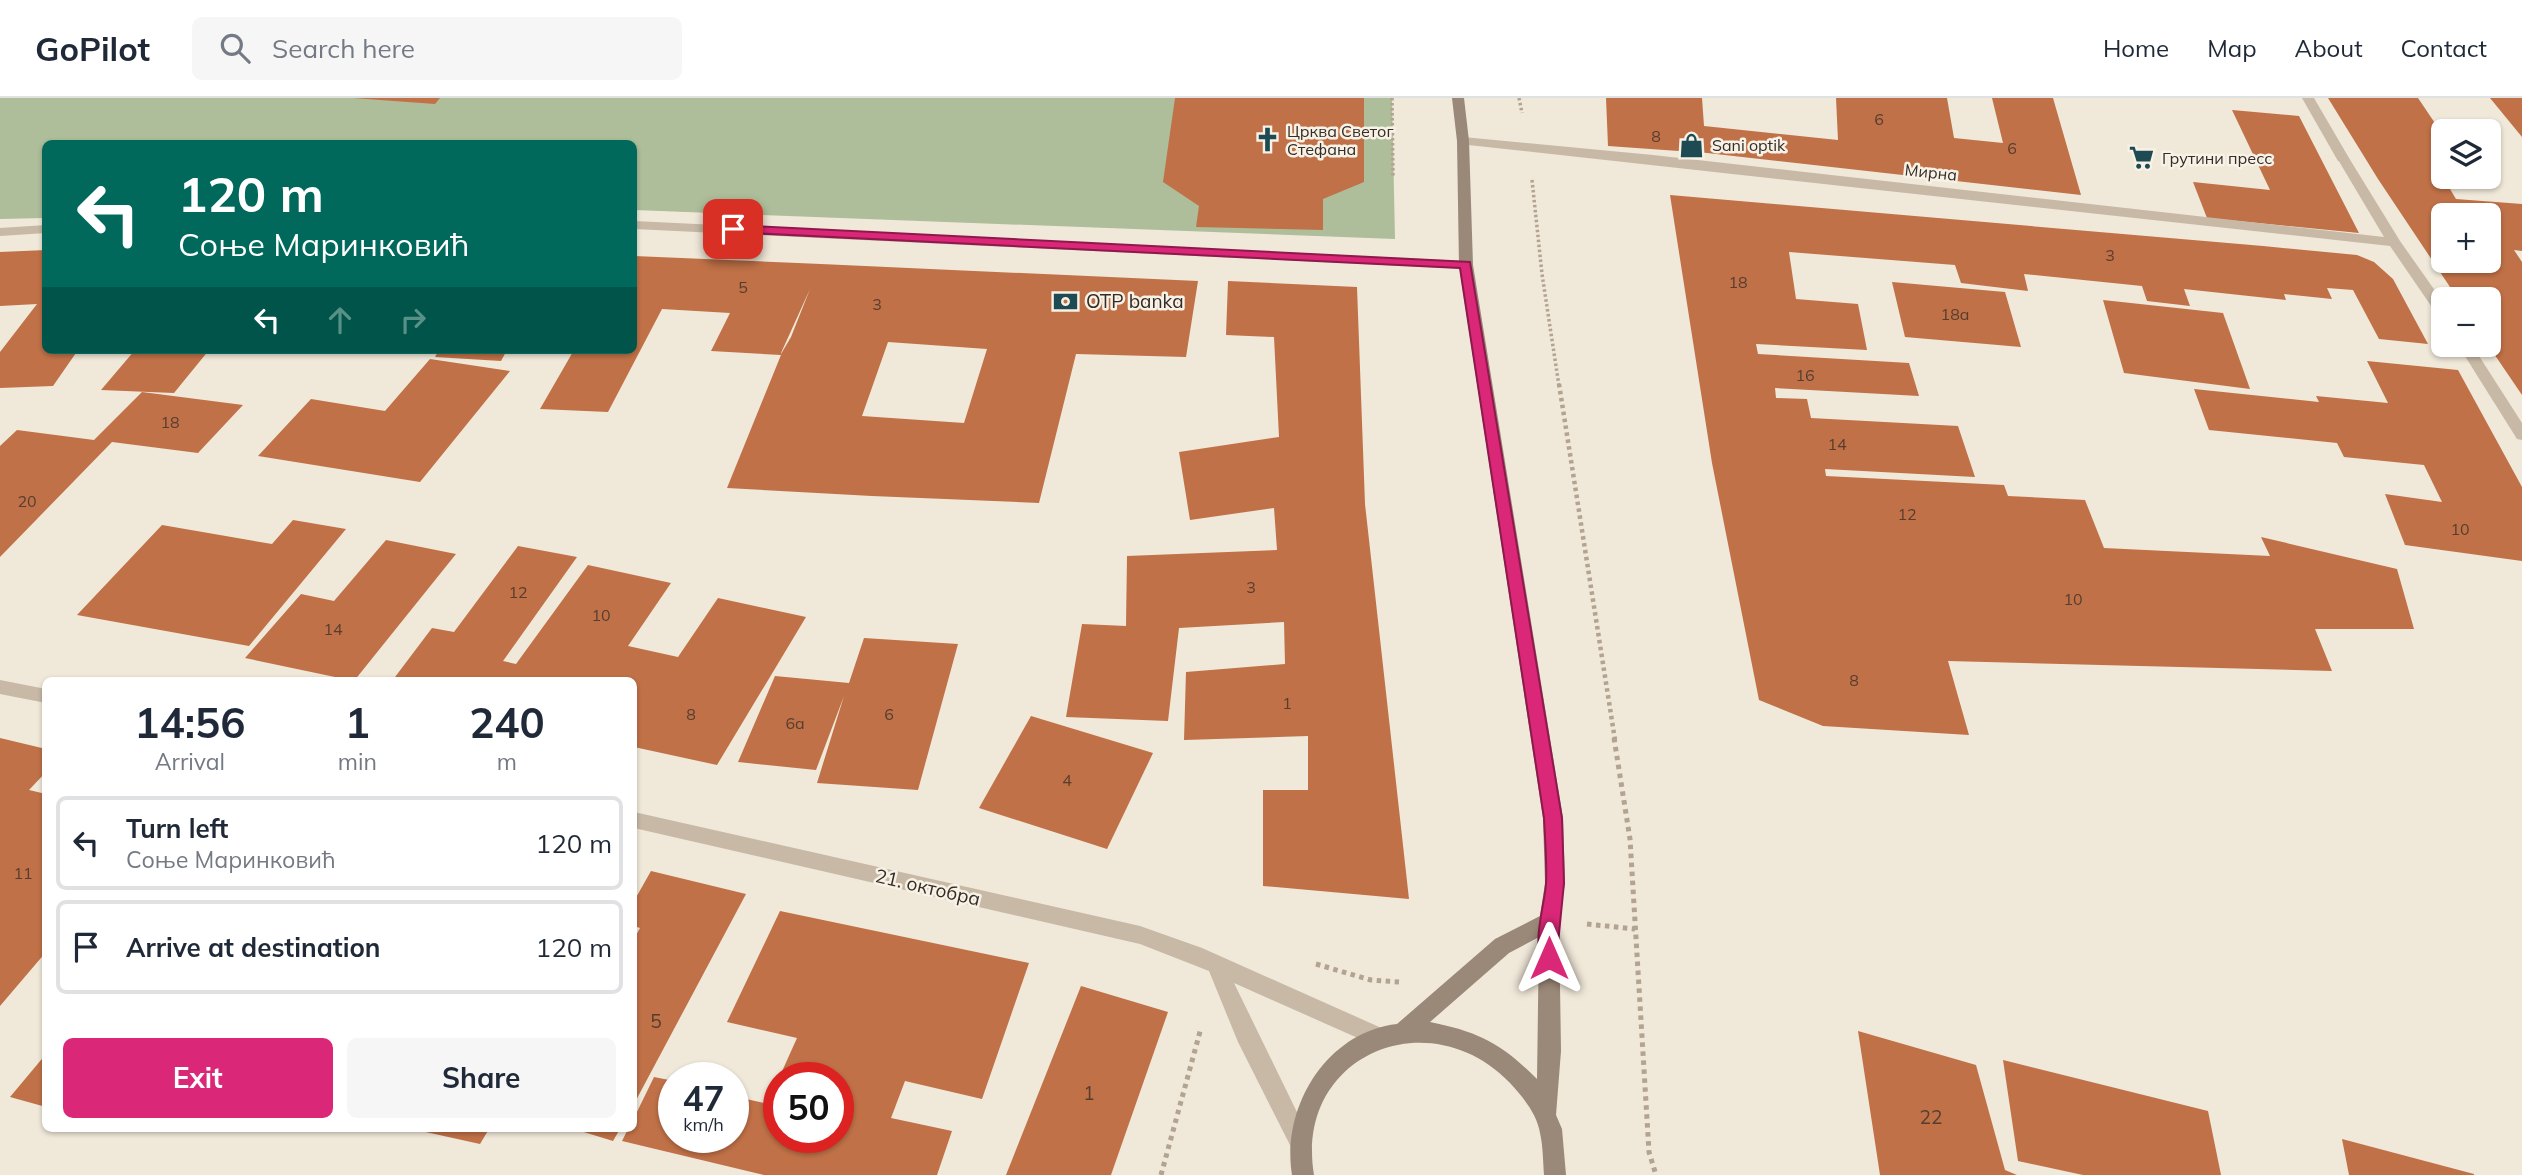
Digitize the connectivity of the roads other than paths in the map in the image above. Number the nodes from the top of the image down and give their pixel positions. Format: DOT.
graph roads {
  1 [pos="1458,98"];
  2 [pos="2308,98"];
  3 [pos="1464,141"];
  4 [pos="637,225"];
  5 [pos="42,229"];
  6 [pos="0,232"];
  7 [pos="2395,242"];
  8 [pos="1466,265"];
  9 [pos="2431,295"];
  10 [pos="2473,357"];
  11 [pos="2522,435"];
  12 [pos="0,687"];
  13 [pos="42,695"];
  14 [pos="637,821"];
  15 [pos="1549,920"];
  16 [pos="1218,967"];
  17 [pos="1405,1030"];
  18 [pos="1378,1037"];
  19 [pos="1545,1114"];
  20 [pos="1298,1164"];
  21 [pos="1558,1173"];
  1 -- 3 [label="main road"];
  2 -- 7 [label="street"];
  3 -- 7 [label="street, Мирна"];
  3 -- 8 [label="main road"];
  4 -- 8 [label="street"];
  5 -- 6 [label="street"];
  7 -- 9 [label="street"];
  8 -- 15 [label="main road"];
  10 -- 11 [label="street"];
  12 -- 13 [label="street"];
  14 -- 16 [label="street, 21. октобра"];
  15 -- 17 [label="main road"];
  15 -- 19 [label="main road"];
  16 -- 18 [label="street, 21. октобра"];
  16 -- 20 [label="street"];
  17 -- 18 [label="main road"];
  17 -- 19 [label="main road"];
  18 -- 20 [label="main road"];
  19 -- 21 [label="main road"];
}
